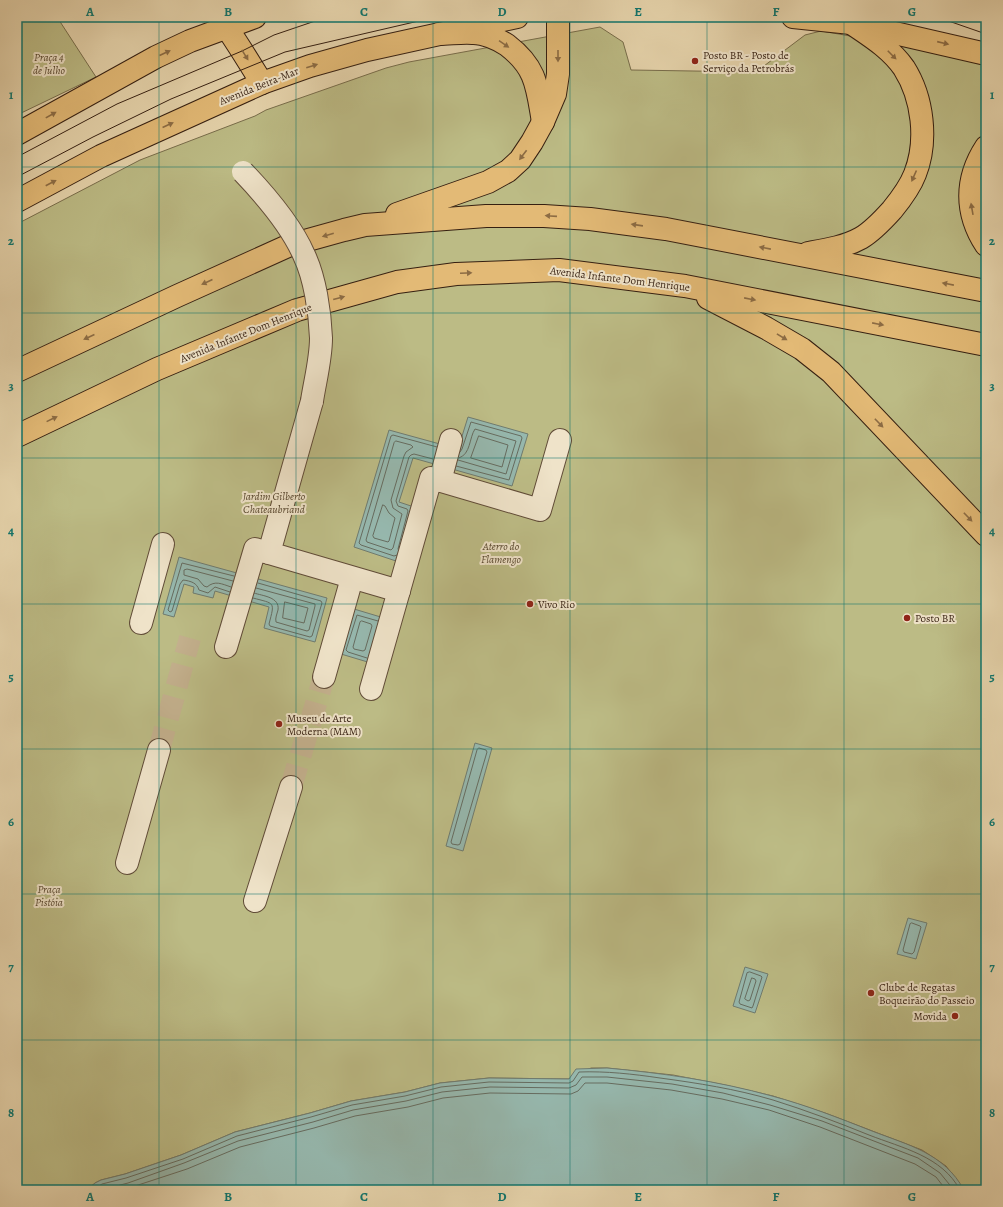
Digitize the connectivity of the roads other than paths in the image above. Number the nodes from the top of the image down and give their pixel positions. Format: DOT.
graph roads {
  1 [pos="255,17"];
  2 [pos="517,17"];
  3 [pos="558,17"];
  4 [pos="793,17"];
  5 [pos="223,22"];
  6 [pos="850,23"];
  7 [pos="439,34"];
  8 [pos="986,54"];
  9 [pos="262,83"];
  10 [pos="543,122"];
  11 [pos="17,134"];
  12 [pos="986,147"];
  13 [pos="243,172"];
  14 [pos="17,201"];
  15 [pos="365,225"];
  16 [pos="986,245"];
  17 [pos="798,255"];
  18 [pos="685,286"];
  19 [pos="986,291"];
  20 [pos="986,345"];
  21 [pos="17,371"];
  22 [pos="17,436"];
  23 [pos="560,440"];
  24 [pos="451,442"];
  25 [pos="442,474"];
  26 [pos="986,535"];
  27 [pos="163,544"];
  28 [pos="269,553"];
  29 [pos="352,578"];
  30 [pos="399,591"];
  31 [pos="140,623"];
  32 [pos="226,647"];
  33 [pos="324,677"];
  34 [pos="371,689"];
  35 [pos="158,750"];
  36 [pos="291,787"];
  37 [pos="127,863"];
  38 [pos="255,901"];
  1 -- 5 [label="main road"];
  2 -- 7 [label="main road, Avenida Beira-Mar"];
  3 -- 10 [label="main road, one-way"];
  4 -- 6 [label="main road"];
  5 -- 9 [label="main road, one-way"];
  11 -- 5 [label="main road, one-way"];
  6 -- 8 [label="main road, one-way"];
  6 -- 17 [label="main road, one-way"];
  9 -- 7 [label="main road, Avenida Beira-Mar, one-way"];
  7 -- 10 [label="main road, one-way"];
  14 -- 9 [label="main road, Avenida Beira-Mar, one-way"];
  10 -- 15 [label="main road, one-way"];
  16 -- 12 [label="main road, one-way"];
  13 -- 28 [label="street, bridge"];
  17 -- 15 [label="main road, one-way"];
  15 -- 21 [label="main road, one-way"];
  19 -- 17 [label="main road, one-way"];
  18 -- 20 [label="main road, Avenida Infante Dom Henrique, one-way"];
  22 -- 18 [label="main road, Avenida Infante Dom Henrique, one-way"];
  18 -- 26 [label="main road, one-way"];
  23 -- 25 [label="street"];
  24 -- 25 [label="street"];
  25 -- 30 [label="street"];
  27 -- 31 [label="street"];
  28 -- 29 [label="street"];
  28 -- 32 [label="street"];
  29 -- 30 [label="street"];
  29 -- 33 [label="street"];
  30 -- 34 [label="street"];
  35 -- 37 [label="street"];
  36 -- 38 [label="street"];
}
